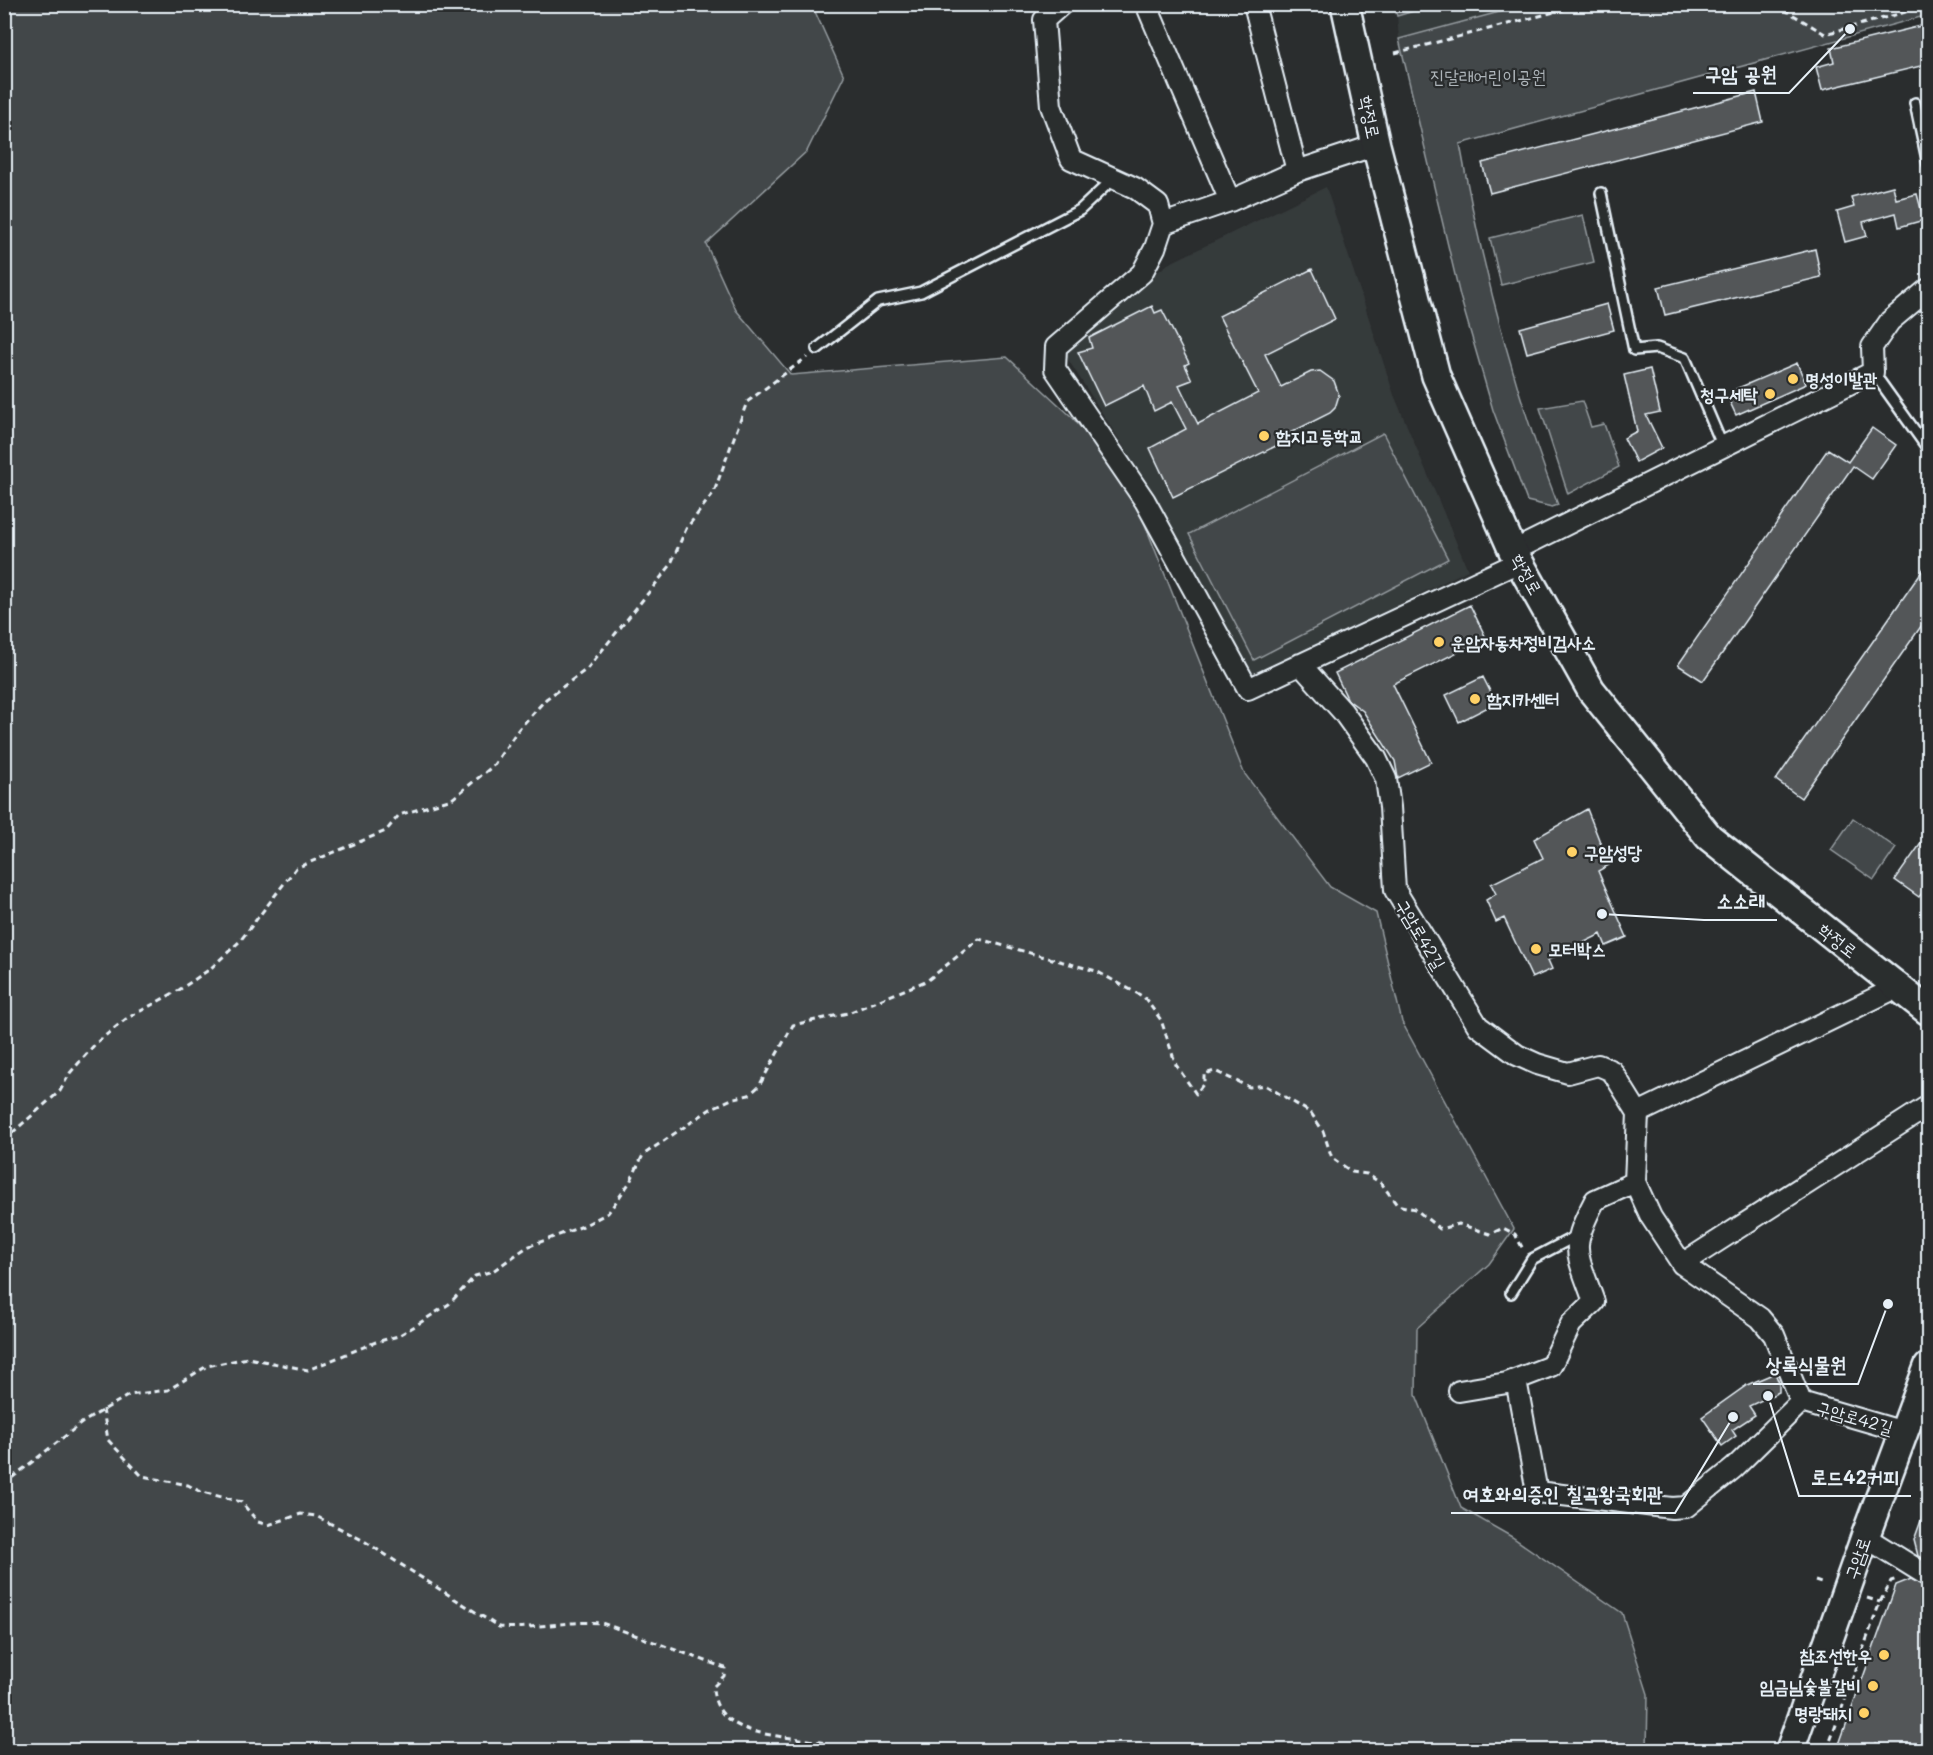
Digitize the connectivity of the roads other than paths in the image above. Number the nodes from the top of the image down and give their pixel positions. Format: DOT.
graph roads {
  1 [pos="1062,4"];
  2 [pos="1146,4"];
  3 [pos="1254,4"];
  4 [pos="1345,4"];
  5 [pos="1041,12"];
  6 [pos="1915,103"];
  7 [pos="1376,145"];
  8 [pos="1929,164"];
  9 [pos="1297,171"];
  10 [pos="1114,178"];
  11 [pos="1601,193"];
  12 [pos="1230,201"];
  13 [pos="1163,224"];
  14 [pos="1929,289"];
  15 [pos="817,349"];
  16 [pos="1873,372"];
  17 [pos="1723,447"];
  18 [pos="1929,449"];
  19 [pos="1516,556"];
  20 [pos="1300,664"];
  21 [pos="1898,987"];
  22 [pos="1929,1011"];
  23 [pos="1929,1106"];
  24 [pos="1638,1113"];
  25 [pos="1635,1182"];
  26 [pos="1578,1235"];
  27 [pos="1682,1264"];
  28 [pos="1511,1293"];
  29 [pos="1929,1367"];
  30 [pos="1516,1380"];
  31 [pos="1459,1391"];
  32 [pos="1801,1402"];
  33 [pos="1904,1432"];
  34 [pos="1865,1537"];
  35 [pos="1929,1576"];
  36 [pos="1790,1750"];
  1 -- 5 [label="street"];
  2 -- 12 [label="street"];
  3 -- 9 [label="street"];
  4 -- 7 [label="main road, 학정로"];
  5 -- 10 [label="street"];
  6 -- 8 [label="lane"];
  7 -- 9 [label="street"];
  7 -- 19 [label="main road, 학정로"];
  9 -- 12 [label="street"];
  10 -- 13 [label="street"];
  10 -- 15 [label="lane"];
  11 -- 17 [label="lane"];
  12 -- 13 [label="street"];
  13 -- 20 [label="street"];
  14 -- 16 [label="street"];
  16 -- 17 [label="street"];
  16 -- 18 [label="lane"];
  17 -- 19 [label="street"];
  19 -- 20 [label="street"];
  19 -- 21 [label="main road, 학정로"];
  20 -- 24 [label="street, 구암로42길"];
  21 -- 22 [label="main road, 학정로"];
  21 -- 24 [label="street"];
  23 -- 27 [label="street"];
  24 -- 25 [label="street"];
  25 -- 26 [label="street"];
  25 -- 27 [label="street, 구암로42길"];
  26 -- 28 [label="lane"];
  26 -- 30 [label="street"];
  27 -- 32 [label="street, 구암로42길"];
  29 -- 33 [label="main road, 구암로"];
  30 -- 31 [label="street"];
  30 -- 32 [label="street"];
  32 -- 33 [label="street, 구암로42길"];
  33 -- 34 [label="main road, 구암로"];
  34 -- 35 [label="street"];
  34 -- 36 [label="main road, 구암로"];
}
